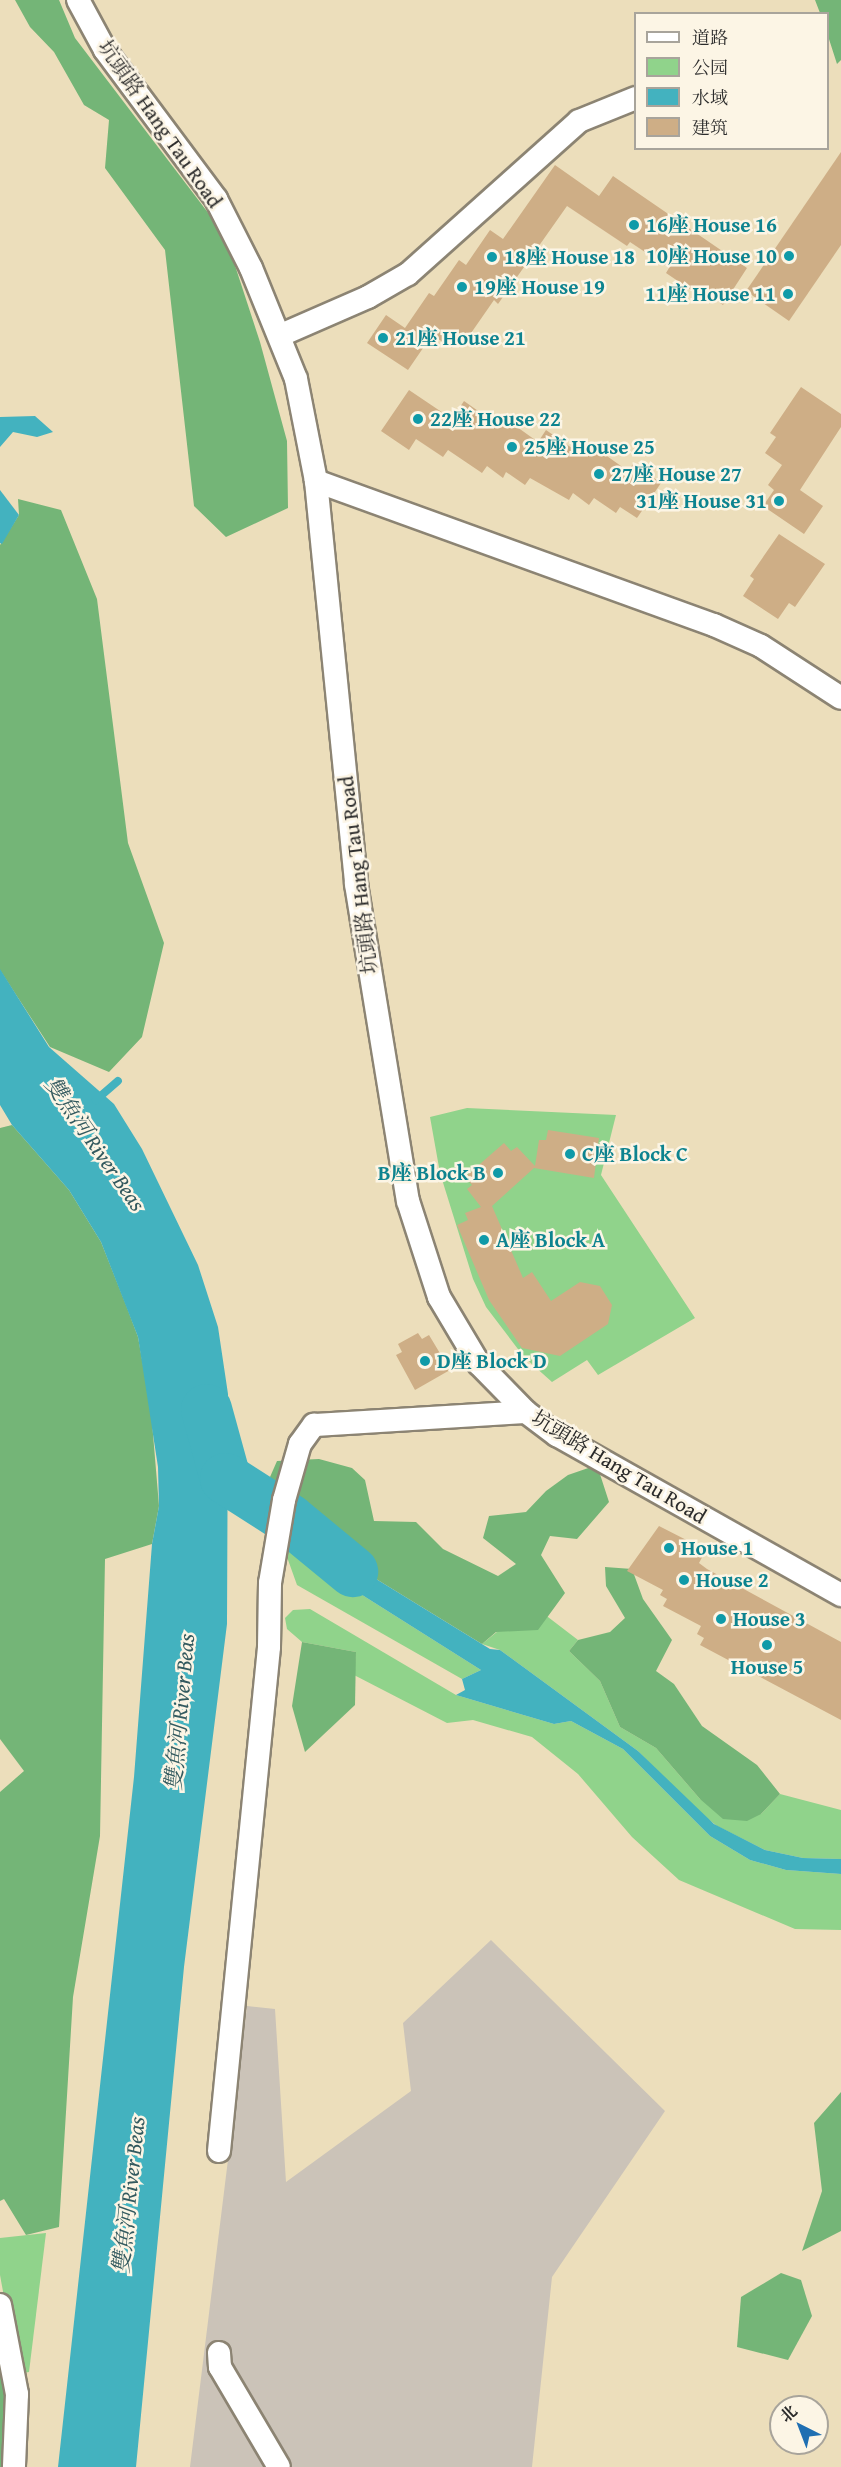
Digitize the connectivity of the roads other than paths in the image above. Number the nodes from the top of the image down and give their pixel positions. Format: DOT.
graph roads {
  1 [pos="78,0"];
  2 [pos="634,99"];
  3 [pos="280,335"];
  4 [pos="316,481"];
  5 [pos="841,698"];
  6 [pos="526,1412"];
  7 [pos="841,1595"];
  8 [pos="219,2151"];
  9 [pos="0,2305"];
  10 [pos="219,2353"];
  11 [pos="14,2467"];
  12 [pos="279,2467"];
  1 -- 3 [label="street, 坑頭路 Hang Tau Road"];
  2 -- 3 [label="street"];
  3 -- 4 [label="street, 坑頭路 Hang Tau Road"];
  4 -- 5 [label="street"];
  4 -- 6 [label="street, 坑頭路 Hang Tau Road"];
  6 -- 7 [label="street, 坑頭路 Hang Tau Road"];
  6 -- 8 [label="street"];
  9 -- 11 [label="street"];
  10 -- 12 [label="street"];
}
